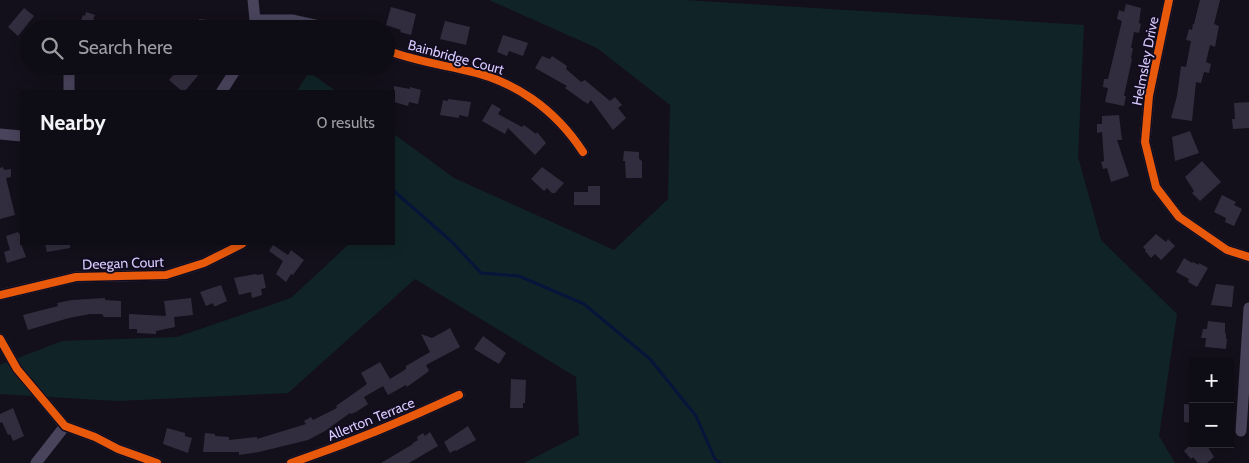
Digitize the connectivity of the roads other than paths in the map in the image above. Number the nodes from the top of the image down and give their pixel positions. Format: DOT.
graph roads {
  1 [pos="253,0"];
  2 [pos="1169,0"];
  3 [pos="254,20"];
  4 [pos="395,53"];
  5 [pos="69,75"];
  6 [pos="232,75"];
  7 [pos="68,90"];
  8 [pos="223,90"];
  9 [pos="0,134"];
  10 [pos="20,136"];
  11 [pos="583,152"];
  12 [pos="240,245"];
  13 [pos="1249,257"];
  14 [pos="0,296"];
  15 [pos="1249,308"];
  16 [pos="0,339"];
  17 [pos="459,395"];
  18 [pos="65,426"];
  19 [pos="1241,431"];
  20 [pos="36,463"];
  21 [pos="157,463"];
  22 [pos="291,463"];
  1 -- 3 [label="street"];
  2 -- 13 [label="street, Helmsley Drive"];
  4 -- 11 [label="street, Bainbridge Court"];
  5 -- 7 [label="street"];
  6 -- 8 [label="street"];
  9 -- 10 [label="street"];
  12 -- 14 [label="street, Deegan Court"];
  15 -- 19 [label="street"];
  16 -- 18 [label="street"];
  17 -- 22 [label="street, Allerton Terrace"];
  18 -- 20 [label="street"];
  18 -- 21 [label="street"];
}
